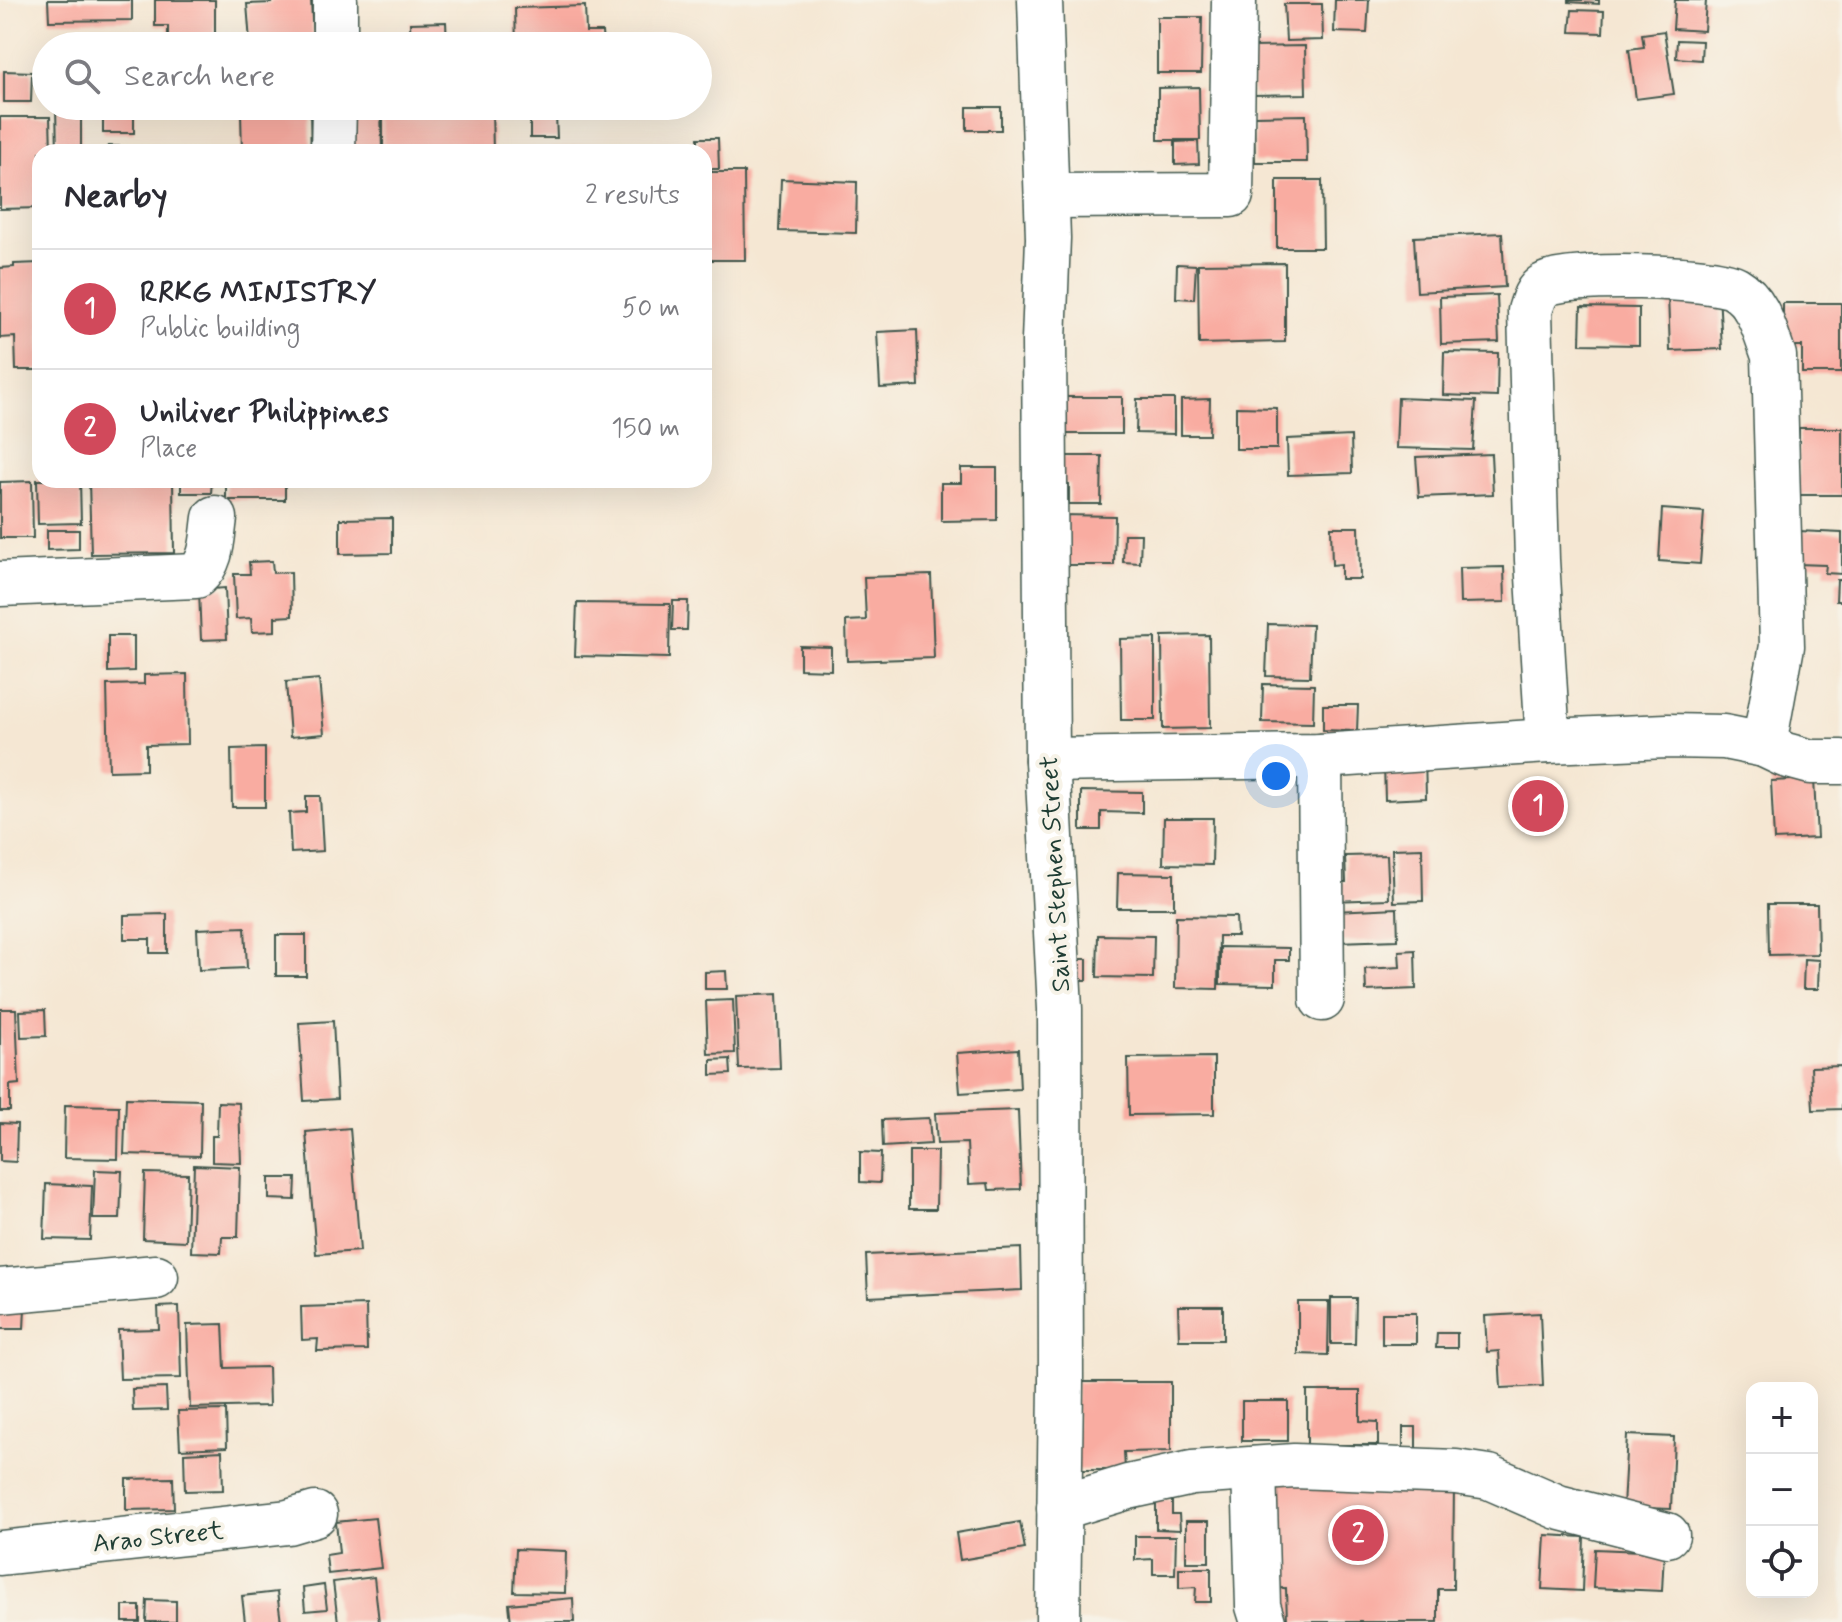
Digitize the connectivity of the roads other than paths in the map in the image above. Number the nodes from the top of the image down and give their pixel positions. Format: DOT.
graph roads {
  1 [pos="335,0"];
  2 [pos="1040,0"];
  3 [pos="1234,0"];
  4 [pos="335,32"];
  5 [pos="334,120"];
  6 [pos="333,144"];
  7 [pos="1047,196"];
  8 [pos="215,518"];
  9 [pos="0,584"];
  10 [pos="1548,741"];
  11 [pos="1764,745"];
  12 [pos="1320,756"];
  13 [pos="1047,760"];
  14 [pos="1842,762"];
  15 [pos="1322,999"];
  16 [pos="156,1277"];
  17 [pos="0,1291"];
  18 [pos="1254,1469"];
  19 [pos="1059,1508"];
  20 [pos="315,1514"];
  21 [pos="1667,1535"];
  22 [pos="0,1553"];
  23 [pos="1058,1622"];
  24 [pos="1263,1622"];
  1 -- 4 [label="street"];
  2 -- 7 [label="street, Saint Stephen Street"];
  3 -- 7 [label="street"];
  5 -- 6 [label="street"];
  7 -- 13 [label="street, Saint Stephen Street"];
  8 -- 9 [label="street"];
  10 -- 11 [label="street"];
  10 -- 11 [label="street"];
  10 -- 12 [label="street"];
  11 -- 14 [label="street"];
  12 -- 13 [label="street"];
  12 -- 15 [label="street"];
  13 -- 19 [label="street, Saint Stephen Street"];
  16 -- 17 [label="street"];
  18 -- 19 [label="street"];
  18 -- 21 [label="street"];
  18 -- 24 [label="street"];
  19 -- 23 [label="street, Saint Stephen Street"];
  20 -- 22 [label="street, Arao Street"];
}
